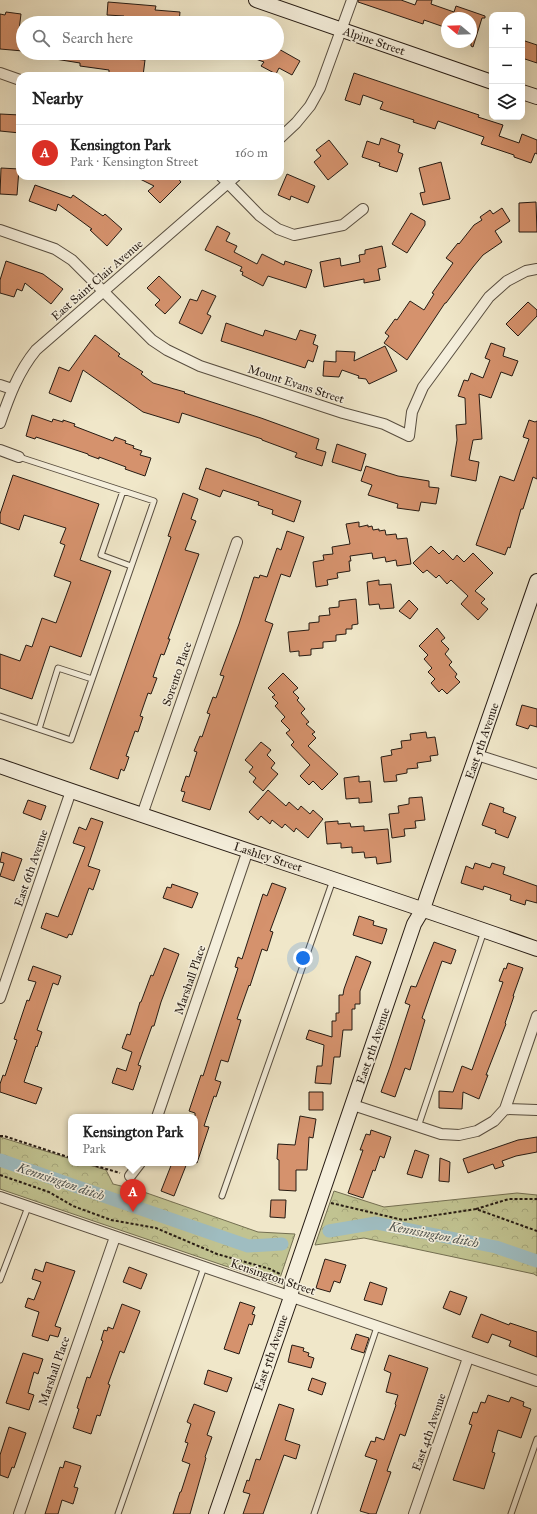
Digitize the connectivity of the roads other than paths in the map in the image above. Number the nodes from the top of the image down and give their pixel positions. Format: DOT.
graph roads {
  1 [pos="256,0"];
  2 [pos="352,0"];
  3 [pos="342,30"];
  4 [pos="0,73"];
  5 [pos="16,79"];
  6 [pos="489,81"];
  7 [pos="525,93"];
  8 [pos="537,97"];
  9 [pos="284,134"];
  10 [pos="224,180"];
  11 [pos="363,209"];
  12 [pos="0,230"];
  13 [pos="537,269"];
  14 [pos="103,292"];
  15 [pos="0,385"];
  16 [pos="12,389"];
  17 [pos="0,424"];
  18 [pos="0,450"];
  19 [pos="20,457"];
  20 [pos="123,491"];
  21 [pos="237,542"];
  22 [pos="132,566"];
  23 [pos="537,581"];
  24 [pos="535,596"];
  25 [pos="92,679"];
  26 [pos="0,716"];
  27 [pos="38,728"];
  28 [pos="477,755"];
  29 [pos="0,766"];
  30 [pos="537,774"];
  31 [pos="71,791"];
  32 [pos="142,815"];
  33 [pos="248,850"];
  34 [pos="333,879"];
  35 [pos="423,909"];
  36 [pos="484,930"];
  37 [pos="537,949"];
  38 [pos="0,998"];
  39 [pos="537,1016"];
  40 [pos="535,1028"];
  41 [pos="353,1105"];
  42 [pos="505,1109"];
  43 [pos="537,1110"];
  44 [pos="158,1114"];
  45 [pos="418,1127"];
  46 [pos="138,1166"];
  47 [pos="130,1176"];
  48 [pos="222,1196"];
  49 [pos="0,1197"];
  50 [pos="28,1207"];
  51 [pos="115,1237"];
  52 [pos="204,1267"];
  53 [pos="0,1280"];
  54 [pos="291,1297"];
  55 [pos="378,1327"];
  56 [pos="468,1358"];
  57 [pos="537,1381"];
  58 [pos="537,1439"];
  59 [pos="19,1514"];
  60 [pos="118,1514"];
  61 [pos="216,1514"];
  62 [pos="314,1514"];
  63 [pos="414,1514"];
  64 [pos="511,1514"];
  1 -- 3 [label="street, Alpine Street"];
  2 -- 3 [label="street"];
  3 -- 6 [label="street, Alpine Street"];
  3 -- 9 [label="street"];
  4 -- 5 [label="street"];
  7 -- 8 [label="street"];
  10 -- 11 [label="street"];
  10 -- 14 [label="street, East Saint Clair Avenue"];
  12 -- 14 [label="street, Mount Evans Street"];
  13 -- 14 [label="street, Mount Evans Street"];
  14 -- 16 [label="street, East Saint Clair Avenue"];
  15 -- 16 [label="street"];
  16 -- 17 [label="street, East Saint Clair Avenue"];
  18 -- 19 [label="street"];
  19 -- 20 [label="lane"];
  20 -- 22 [label="lane"];
  20 -- 22 [label="lane"];
  21 -- 32 [label="street, Sorento Place"];
  22 -- 25 [label="lane"];
  23 -- 24 [label="street, East 5th Avenue"];
  24 -- 28 [label="street, East 5th Avenue"];
  25 -- 27 [label="lane"];
  25 -- 27 [label="lane"];
  26 -- 27 [label="lane"];
  28 -- 30 [label="street"];
  28 -- 35 [label="street, East 5th Avenue"];
  29 -- 31 [label="street, Lashley Street"];
  31 -- 32 [label="street, Lashley Street"];
  31 -- 38 [label="street, East 6th Avenue"];
  32 -- 33 [label="street, Lashley Street"];
  33 -- 34 [label="street, Lashley Street"];
  33 -- 44 [label="street, Marshall Place"];
  34 -- 35 [label="street, Lashley Street"];
  34 -- 48 [label="lane"];
  35 -- 36 [label="street, Lashley Street"];
  35 -- 41 [label="street, East 5th Avenue"];
  36 -- 37 [label="street, Lashley Street"];
  36 -- 45 [label="lane"];
  39 -- 40 [label="street"];
  40 -- 42 [label="street"];
  41 -- 45 [label="street"];
  41 -- 54 [label="street, East 5th Avenue"];
  42 -- 43 [label="street"];
  42 -- 45 [label="street"];
  46 -- 47 [label="street"];
  49 -- 50 [label="street, Kensington Street"];
  50 -- 51 [label="street, Kensington Street"];
  50 -- 53 [label="lane"];
  51 -- 52 [label="street, Kensington Street"];
  51 -- 59 [label="street, Marshall Place"];
  52 -- 54 [label="street, Kensington Street"];
  52 -- 60 [label="lane"];
  54 -- 55 [label="street, Kensington Street"];
  54 -- 61 [label="street, East 5th Avenue"];
  55 -- 56 [label="street, Kensington Street"];
  55 -- 62 [label="lane"];
  56 -- 57 [label="street, Kensington Street"];
  56 -- 63 [label="street, East 4th Avenue"];
  58 -- 64 [label="lane"];
}
